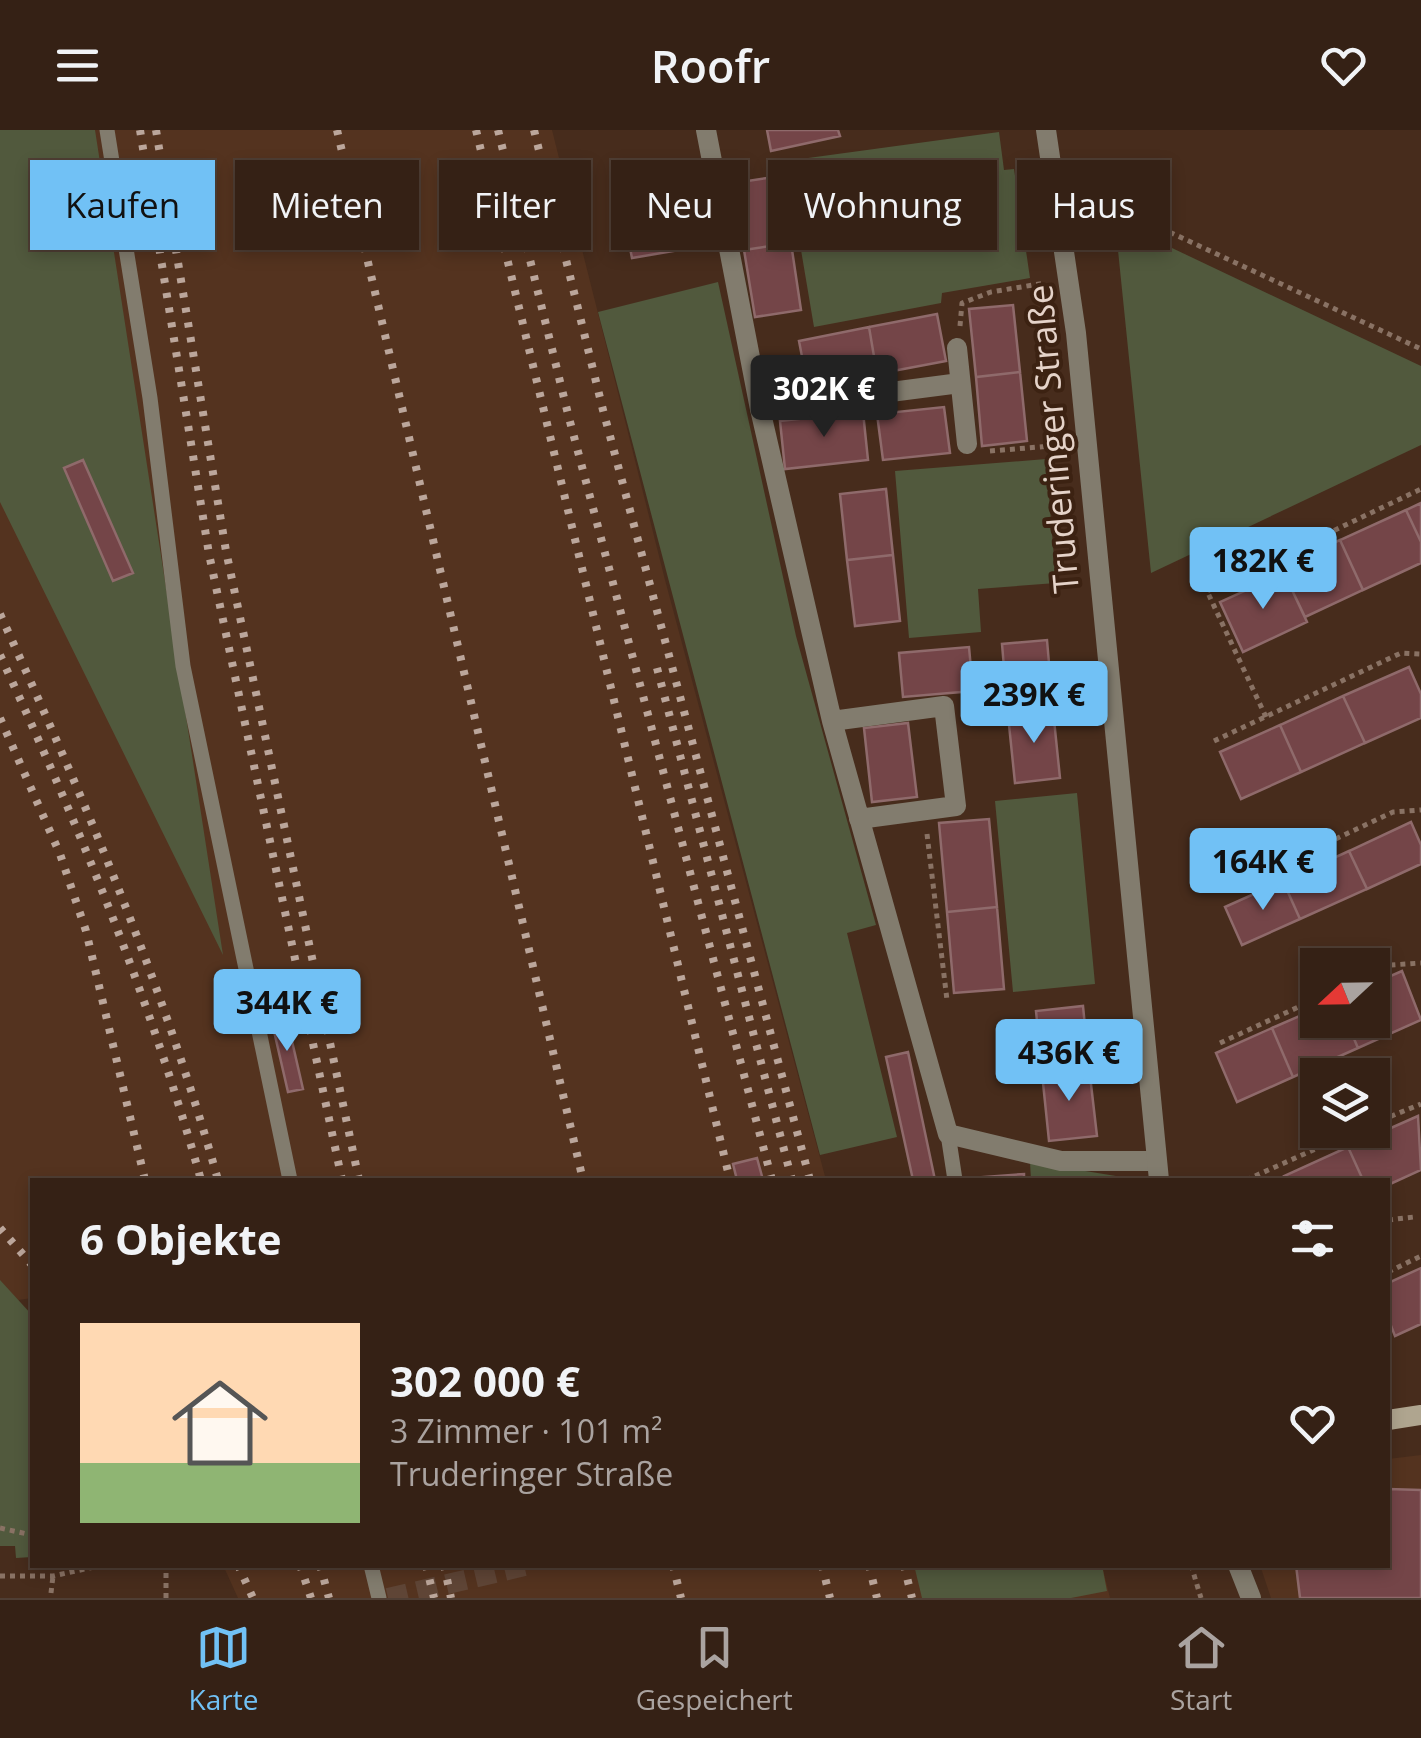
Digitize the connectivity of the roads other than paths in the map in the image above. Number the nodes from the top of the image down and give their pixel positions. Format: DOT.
graph roads {
  1 [pos="107,130"];
  2 [pos="706,130"];
  3 [pos="1046,130"];
  4 [pos="957,348"];
  5 [pos="960,383"];
  6 [pos="760,409"];
  7 [pos="967,444"];
  8 [pos="832,721"];
  9 [pos="858,819"];
  10 [pos="948,1134"];
  11 [pos="1157,1170"];
  12 [pos="290,1178"];
  13 [pos="955,1178"];
  14 [pos="1421,1415"];
  15 [pos="1390,1420"];
  16 [pos="372,1568"];
  17 [pos="1239,1568"];
  18 [pos="379,1598"];
  19 [pos="1250,1598"];
  1 -- 12 [label="lane"];
  2 -- 6 [label="street"];
  3 -- 11 [label="street, Truderinger Straße"];
  4 -- 5 [label="street"];
  5 -- 6 [label="street"];
  5 -- 7 [label="street"];
  6 -- 8 [label="street"];
  8 -- 9 [label="street"];
  8 -- 9 [label="street"];
  9 -- 10 [label="street"];
  10 -- 11 [label="street, Truderinger Straße"];
  10 -- 13 [label="lane"];
  14 -- 15 [label="main road"];
  16 -- 18 [label="lane"];
  17 -- 19 [label="street"];
}
